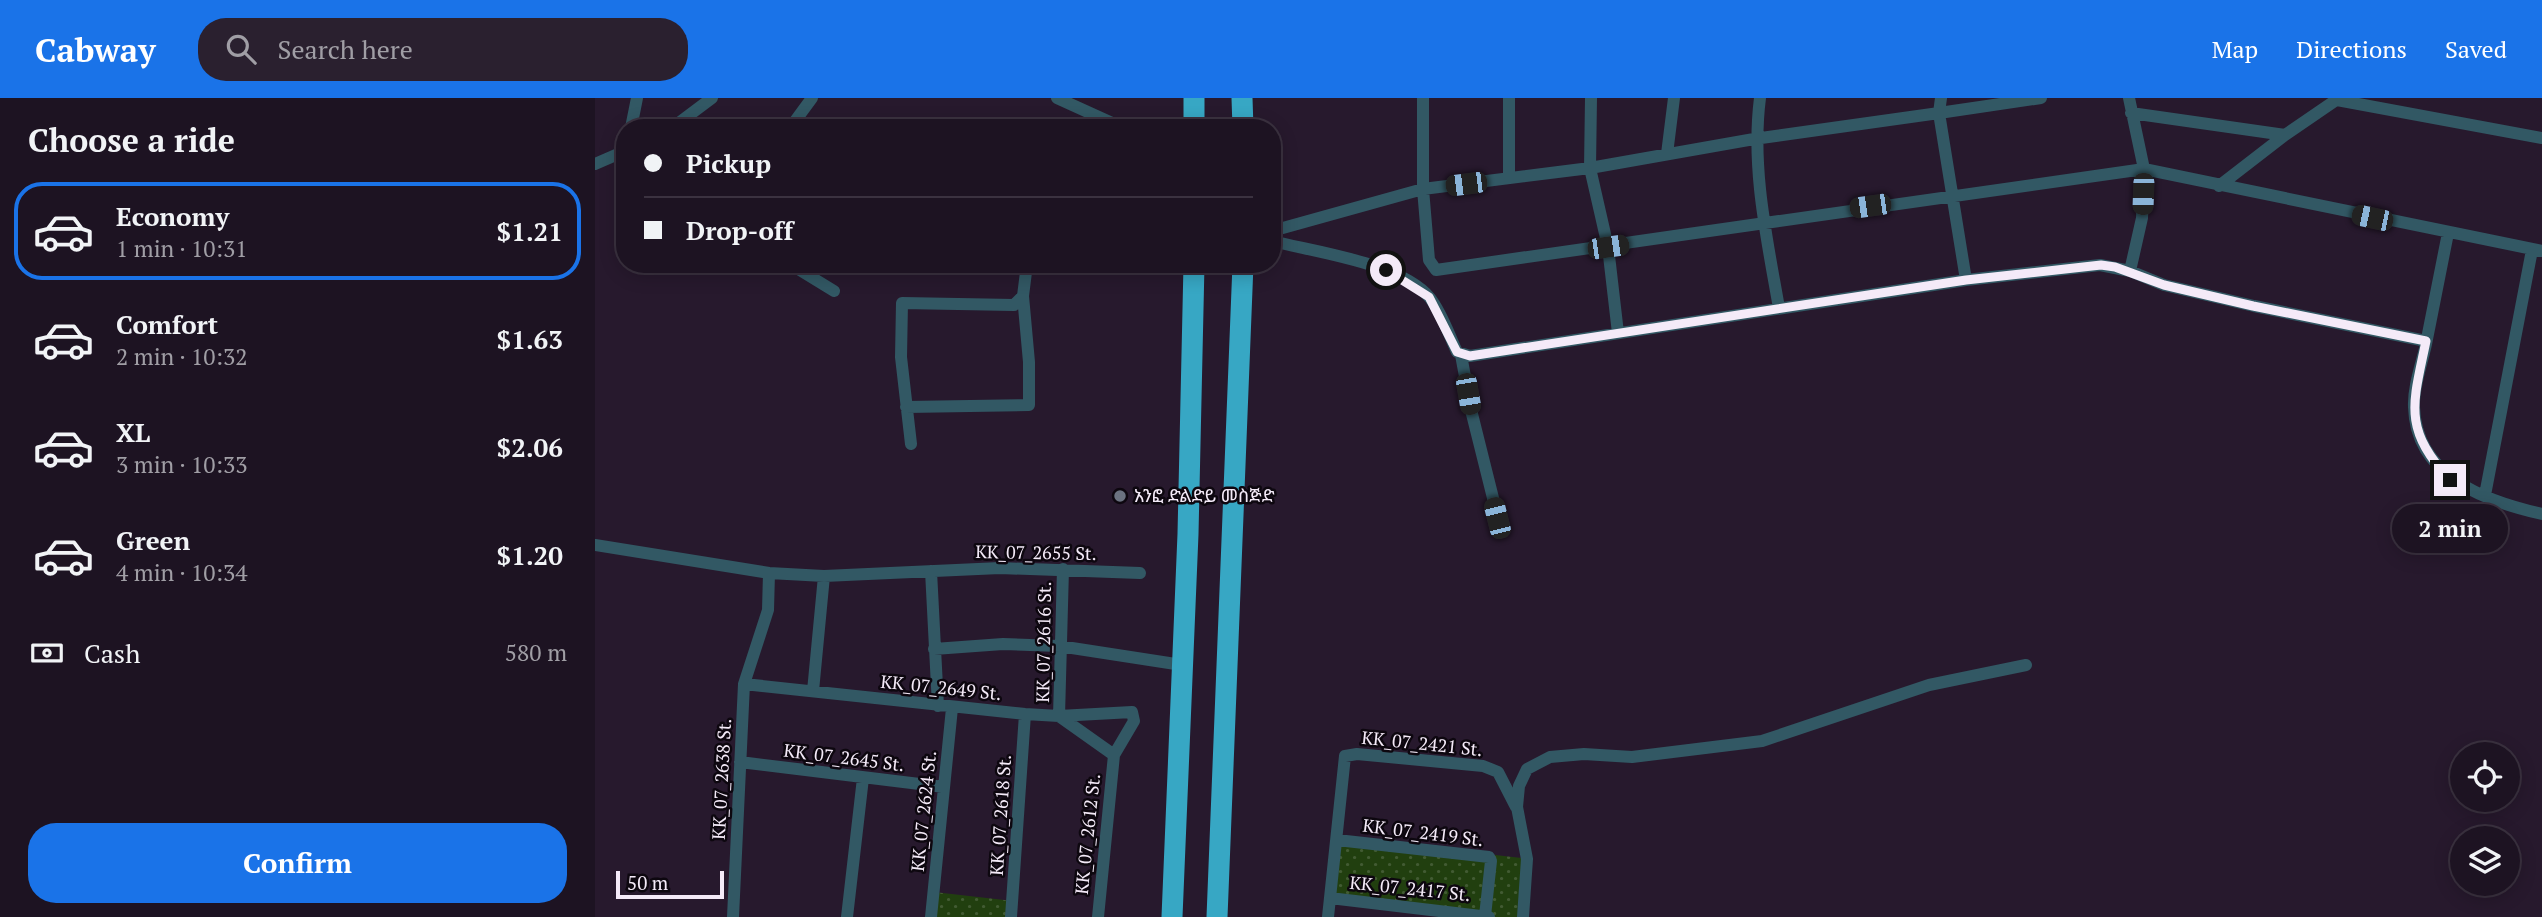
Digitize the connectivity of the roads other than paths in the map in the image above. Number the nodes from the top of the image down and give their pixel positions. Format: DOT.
graph roads {
  1 [pos="637,98"];
  2 [pos="712,98"];
  3 [pos="812,98"];
  4 [pos="1057,98"];
  5 [pos="1194,98"];
  6 [pos="1243,98"];
  7 [pos="1423,98"];
  8 [pos="1509,98"];
  9 [pos="1591,98"];
  10 [pos="1674,98"];
  11 [pos="1760,98"];
  12 [pos="1941,98"];
  13 [pos="2041,98"];
  14 [pos="2129,98"];
  15 [pos="2338,99"];
  16 [pos="1939,113"];
  17 [pos="2131,113"];
  18 [pos="633,119"];
  19 [pos="683,119"];
  20 [pos="797,119"];
  21 [pos="1103,119"];
  22 [pos="1194,119"];
  23 [pos="1243,119"];
  24 [pos="2285,135"];
  25 [pos="2542,138"];
  26 [pos="1754,139"];
  27 [pos="1667,154"];
  28 [pos="616,155"];
  29 [pos="595,164"];
  30 [pos="1590,168"];
  31 [pos="2144,169"];
  32 [pos="1509,178"];
  33 [pos="2219,186"];
  34 [pos="1423,189"];
  35 [pos="1951,194"];
  36 [pos="1764,224"];
  37 [pos="1281,228"];
  38 [pos="2448,233"];
  39 [pos="1281,244"];
  40 [pos="1608,247"];
  41 [pos="2537,251"];
  42 [pos="2130,271"];
  43 [pos="805,273"];
  44 [pos="1026,273"];
  45 [pos="1194,273"];
  46 [pos="1243,273"];
  47 [pos="1966,280"];
  48 [pos="834,291"];
  49 [pos="1023,296"];
  50 [pos="1779,308"];
  51 [pos="1618,333"];
  52 [pos="2426,341"];
  53 [pos="1461,355"];
  54 [pos="906,407"];
  55 [pos="911,444"];
  56 [pos="2485,495"];
  57 [pos="2542,514"];
  58 [pos="1497,518"];
  59 [pos="595,545"];
  60 [pos="1063,569"];
  61 [pos="931,571"];
  62 [pos="769,573"];
  63 [pos="1140,573"];
  64 [pos="824,576"];
  65 [pos="1059,646"];
  66 [pos="934,649"];
  67 [pos="1182,665"];
  68 [pos="2026,665"];
  69 [pos="744,684"];
  70 [pos="813,691"];
  71 [pos="937,706"];
  72 [pos="952,708"];
  73 [pos="1025,714"];
  74 [pos="1133,715"];
  75 [pos="1059,716"];
  76 [pos="1114,755"];
  77 [pos="740,762"];
  78 [pos="863,778"];
  79 [pos="944,787"];
  80 [pos="1517,807"];
  81 [pos="1337,840"];
  82 [pos="1330,898"];
  83 [pos="1487,916"];
  84 [pos="733,917"];
  85 [pos="847,917"];
  86 [pos="931,917"];
  87 [pos="1011,917"];
  88 [pos="1098,917"];
  89 [pos="1172,917"];
  90 [pos="1217,917"];
  91 [pos="1328,917"];
  92 [pos="1523,917"];
  1 -- 18 [label="street"];
  2 -- 19 [label="street"];
  3 -- 20 [label="street"];
  4 -- 21 [label="street"];
  5 -- 22 [label="highway"];
  6 -- 23 [label="highway"];
  7 -- 34 [label="street"];
  8 -- 32 [label="street"];
  9 -- 30 [label="street"];
  10 -- 27 [label="street"];
  11 -- 26 [label="street"];
  12 -- 16 [label="street"];
  13 -- 16 [label="street"];
  14 -- 17 [label="street"];
  15 -- 24 [label="street"];
  15 -- 25 [label="street"];
  16 -- 26 [label="street"];
  16 -- 35 [label="street"];
  17 -- 24 [label="street"];
  17 -- 31 [label="street"];
  24 -- 33 [label="street"];
  26 -- 27 [label="street"];
  26 -- 36 [label="street"];
  27 -- 30 [label="street"];
  28 -- 29 [label="street"];
  30 -- 32 [label="street"];
  30 -- 40 [label="street"];
  31 -- 33 [label="street"];
  31 -- 35 [label="street"];
  31 -- 42 [label="street"];
  32 -- 34 [label="street"];
  33 -- 38 [label="street"];
  34 -- 37 [label="street"];
  34 -- 40 [label="street"];
  35 -- 36 [label="street"];
  35 -- 47 [label="street"];
  36 -- 40 [label="street"];
  36 -- 50 [label="street"];
  38 -- 41 [label="street"];
  38 -- 52 [label="street"];
  39 -- 53 [label="street"];
  40 -- 51 [label="street"];
  41 -- 56 [label="street"];
  42 -- 47 [label="street"];
  42 -- 52 [label="street"];
  43 -- 48 [label="street"];
  44 -- 49 [label="street"];
  45 -- 67 [label="highway"];
  46 -- 90 [label="highway"];
  47 -- 50 [label="street"];
  49 -- 54 [label="street"];
  49 -- 54 [label="street"];
  50 -- 51 [label="street"];
  51 -- 53 [label="street"];
  52 -- 56 [label="street"];
  53 -- 58 [label="street"];
  54 -- 55 [label="street"];
  56 -- 57 [label="street"];
  59 -- 62 [label="street, KK_07_2655 St."];
  60 -- 61 [label="street, KK_07_2655 St."];
  60 -- 63 [label="street, KK_07_2655 St."];
  60 -- 65 [label="street, KK_07_2616 St."];
  61 -- 64 [label="street, KK_07_2655 St."];
  61 -- 66 [label="street"];
  62 -- 64 [label="street, KK_07_2655 St."];
  62 -- 69 [label="street, KK_07_2638 St."];
  64 -- 70 [label="street"];
  65 -- 66 [label="street"];
  65 -- 67 [label="street"];
  65 -- 75 [label="street, KK_07_2616 St."];
  66 -- 71 [label="street"];
  67 -- 89 [label="highway"];
  68 -- 80 [label="street"];
  69 -- 70 [label="street, KK_07_2649 St."];
  69 -- 77 [label="street, KK_07_2638 St."];
  70 -- 71 [label="street, KK_07_2649 St."];
  71 -- 72 [label="street, KK_07_2649 St."];
  72 -- 73 [label="street, KK_07_2649 St."];
  72 -- 79 [label="street, KK_07_2624 St."];
  73 -- 75 [label="street, KK_07_2649 St."];
  73 -- 87 [label="street, KK_07_2618 St."];
  74 -- 75 [label="street, KK_07_2649 St."];
  74 -- 76 [label="street, KK_07_2612 St."];
  75 -- 76 [label="street, KK_07_2612 St."];
  76 -- 88 [label="street, KK_07_2612 St."];
  77 -- 78 [label="street, KK_07_2645 St."];
  77 -- 84 [label="street, KK_07_2638 St."];
  78 -- 79 [label="street, KK_07_2645 St."];
  78 -- 85 [label="street"];
  79 -- 86 [label="street, KK_07_2624 St."];
  80 -- 81 [label="street, KK_07_2421 St."];
  80 -- 92 [label="street"];
  81 -- 82 [label="street"];
  81 -- 83 [label="street, KK_07_2419 St."];
  82 -- 83 [label="street, KK_07_2417 St."];
  82 -- 91 [label="street"];
}
